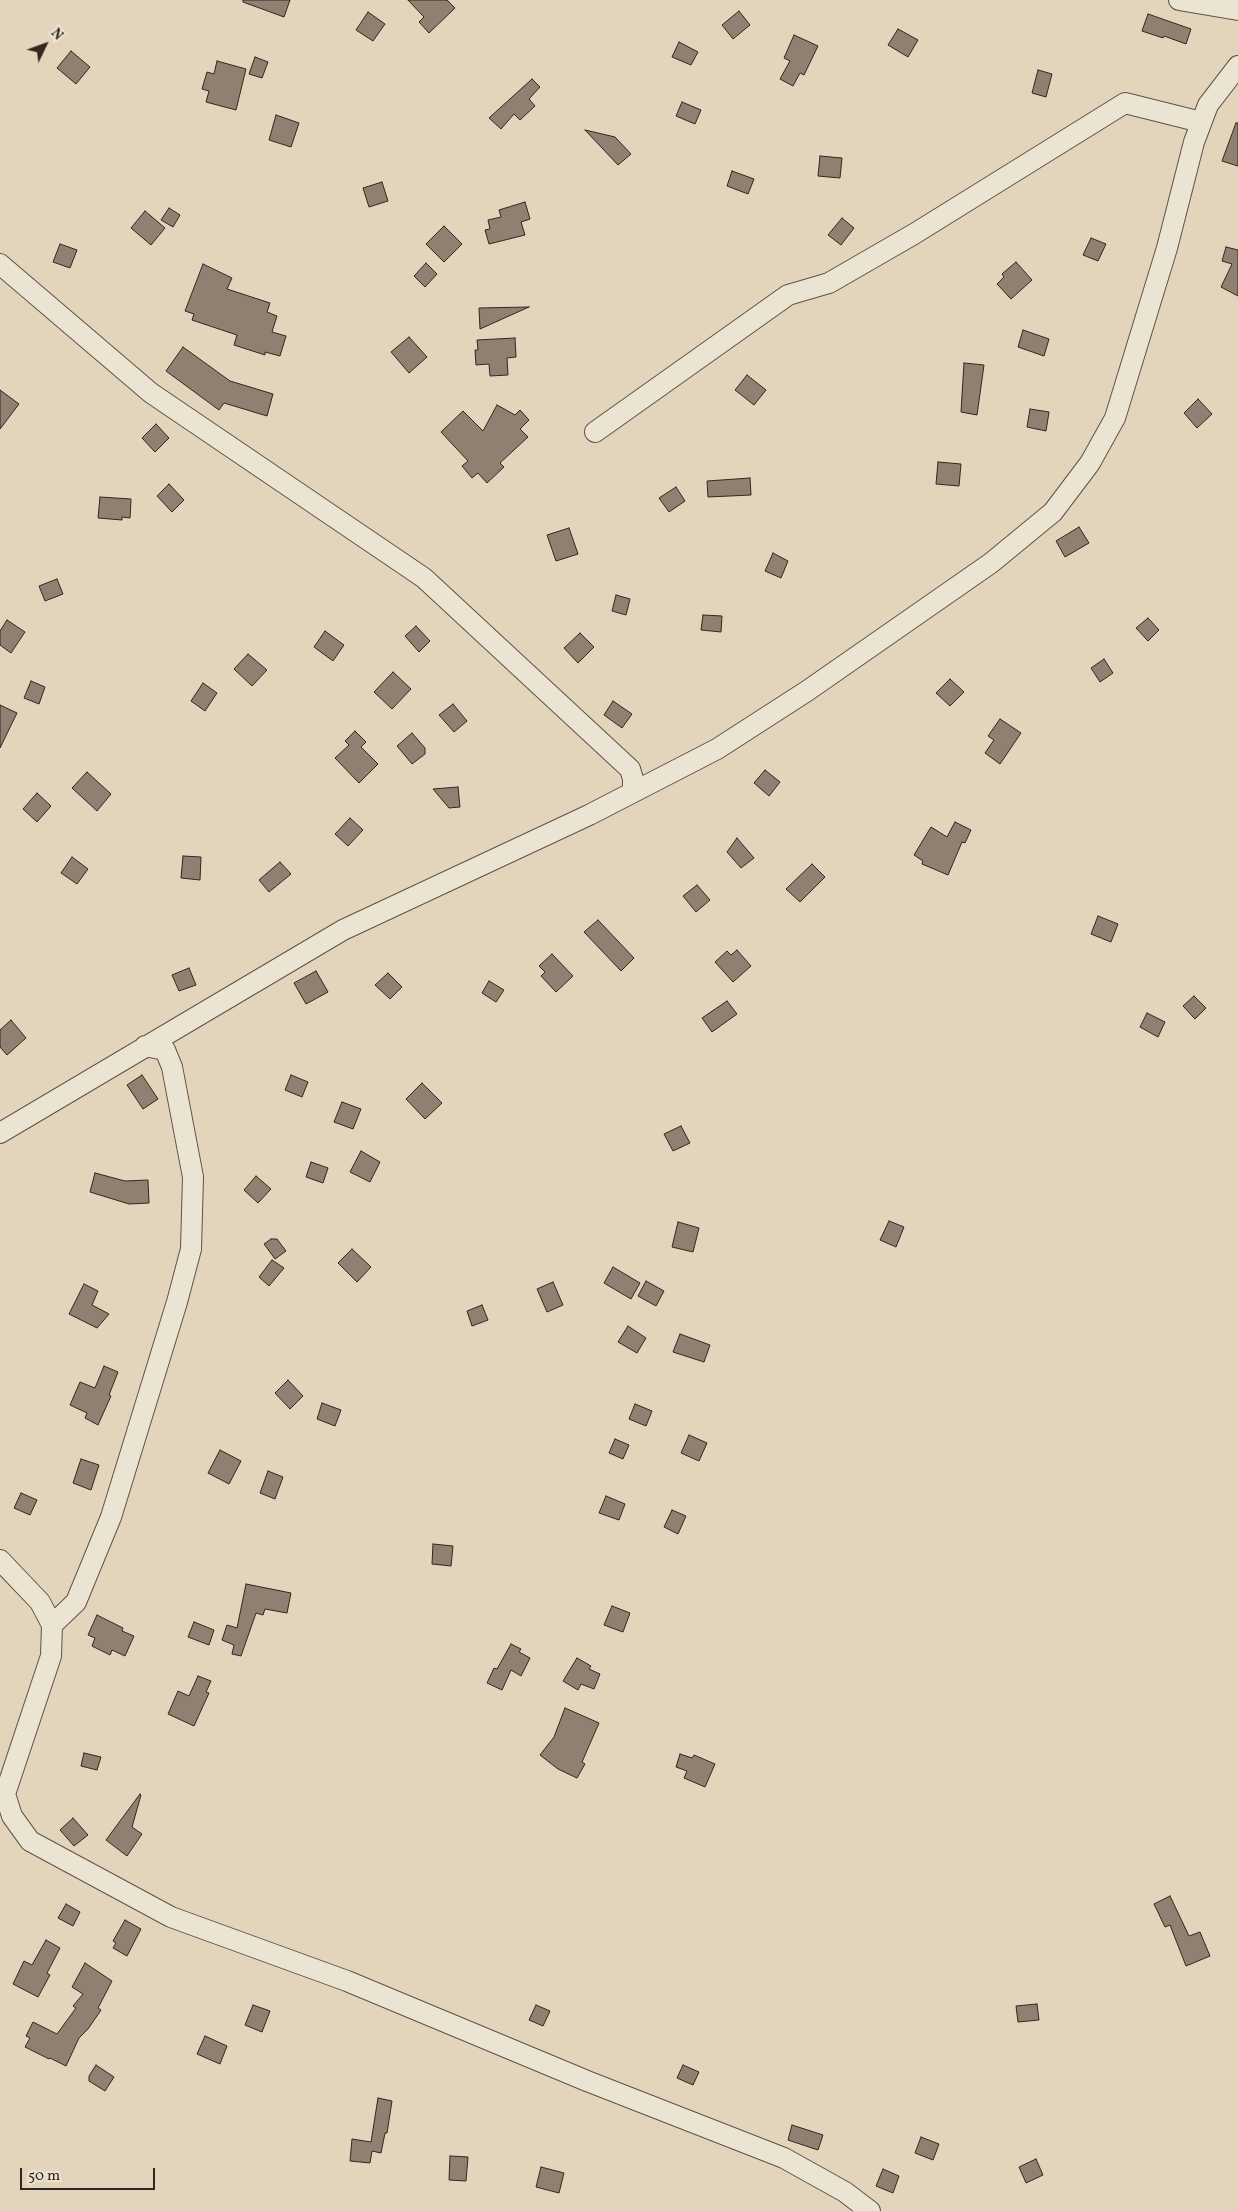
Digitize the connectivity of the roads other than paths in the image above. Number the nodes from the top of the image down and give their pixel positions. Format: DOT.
graph roads {
  1 [pos="1179,0"];
  2 [pos="1238,10"];
  3 [pos="1238,66"];
  4 [pos="1201,122"];
  5 [pos="0,264"];
  6 [pos="595,432"];
  7 [pos="633,791"];
  8 [pos="145,1046"];
  9 [pos="0,1133"];
  10 [pos="0,1560"];
  11 [pos="52,1625"];
  12 [pos="2,1802"];
  13 [pos="870,2211"];
  1 -- 2 [label="street"];
  3 -- 4 [label="street"];
  4 -- 6 [label="street"];
  4 -- 7 [label="street"];
  5 -- 7 [label="street"];
  7 -- 8 [label="street"];
  8 -- 9 [label="street"];
  8 -- 11 [label="street"];
  10 -- 11 [label="street"];
  11 -- 12 [label="street"];
  12 -- 13 [label="street"];
}
